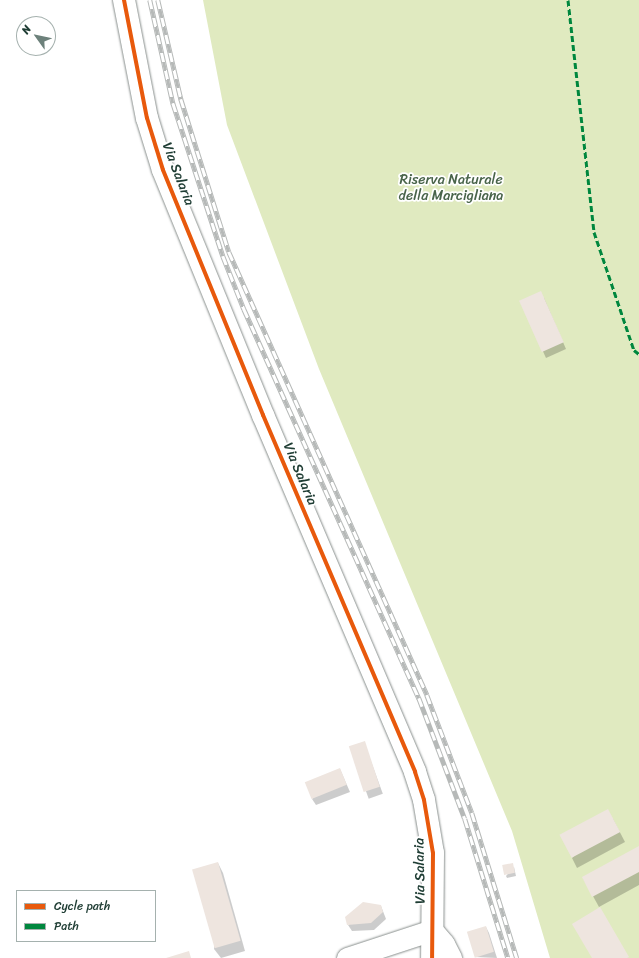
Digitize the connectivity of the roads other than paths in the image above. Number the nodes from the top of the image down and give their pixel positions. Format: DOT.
graph roads {
  1 [pos="124,0"];
  2 [pos="432,930"];
  3 [pos="347,958"];
  4 [pos="432,958"];
  5 [pos="451,958"];
  1 -- 2 [label="main road, Via Salaria"];
  2 -- 3 [label="lane"];
  2 -- 4 [label="main road, Via Salaria"];
  2 -- 5 [label="lane"];
}
